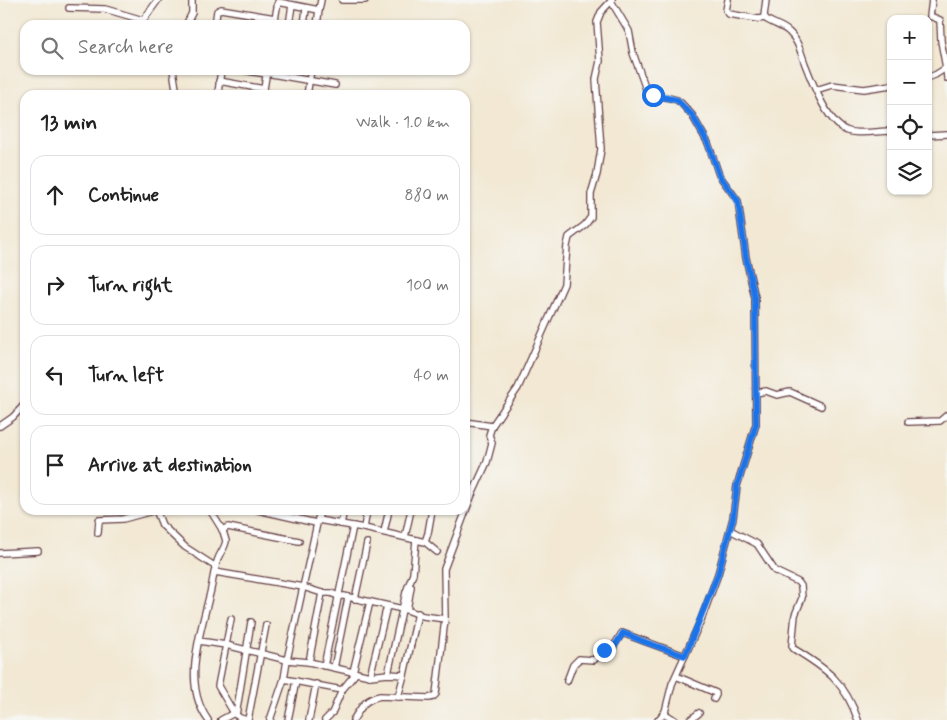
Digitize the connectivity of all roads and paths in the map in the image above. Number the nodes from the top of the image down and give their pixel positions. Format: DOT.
graph roads {
  1 [pos="158,0"];
  2 [pos="192,0"];
  3 [pos="321,0"];
  4 [pos="342,0"];
  5 [pos="365,0"];
  6 [pos="728,0"];
  7 [pos="766,0"];
  8 [pos="932,0"];
  9 [pos="278,1"];
  10 [pos="612,1"];
  11 [pos="292,5"];
  12 [pos="69,8"];
  13 [pos="306,9"];
  14 [pos="319,10"];
  15 [pos="275,18"];
  16 [pos="765,18"];
  17 [pos="947,18"];
  18 [pos="940,19"];
  19 [pos="134,20"];
  20 [pos="144,20"];
  21 [pos="189,20"];
  22 [pos="216,20"];
  23 [pos="290,20"];
  24 [pos="305,20"];
  25 [pos="318,20"];
  26 [pos="946,68"];
  27 [pos="174,75"];
  28 [pos="220,75"];
  29 [pos="266,75"];
  30 [pos="282,75"];
  31 [pos="310,75"];
  32 [pos="932,76"];
  33 [pos="947,78"];
  34 [pos="309,80"];
  35 [pos="219,81"];
  36 [pos="335,85"];
  37 [pos="887,85"];
  38 [pos="176,90"];
  39 [pos="218,90"];
  40 [pos="255,90"];
  41 [pos="263,90"];
  42 [pos="308,90"];
  43 [pos="816,90"];
  44 [pos="887,131"];
  45 [pos="947,134"];
  46 [pos="932,135"];
  47 [pos="756,393"];
  48 [pos="821,406"];
  49 [pos="20,410"];
  50 [pos="947,415"];
  51 [pos="908,422"];
  52 [pos="470,423"];
  53 [pos="0,426"];
  54 [pos="492,426"];
  55 [pos="470,500"];
  56 [pos="138,515"];
  57 [pos="158,515"];
  58 [pos="213,515"];
  59 [pos="283,515"];
  60 [pos="319,515"];
  61 [pos="343,515"];
  62 [pos="366,515"];
  63 [pos="388,515"];
  64 [pos="410,515"];
  65 [pos="431,515"];
  66 [pos="464,515"];
  67 [pos="317,522"];
  68 [pos="340,524"];
  69 [pos="354,526"];
  70 [pos="364,528"];
  71 [pos="222,530"];
  72 [pos="730,530"];
  73 [pos="384,532"];
  74 [pos="98,533"];
  75 [pos="405,537"];
  76 [pos="416,540"];
  77 [pos="299,541"];
  78 [pos="425,542"];
  79 [pos="367,543"];
  80 [pos="38,551"];
  81 [pos="437,552"];
  82 [pos="0,553"];
  83 [pos="215,569"];
  84 [pos="303,587"];
  85 [pos="322,593"];
  86 [pos="338,596"];
  87 [pos="348,598"];
  88 [pos="355,599"];
  89 [pos="370,602"];
  90 [pos="387,606"];
  91 [pos="404,609"];
  92 [pos="418,613"];
  93 [pos="445,618"];
  94 [pos="231,619"];
  95 [pos="251,622"];
  96 [pos="266,625"];
  97 [pos="198,641"];
  98 [pos="226,645"];
  99 [pos="247,650"];
  100 [pos="260,654"];
  101 [pos="685,656"];
  102 [pos="287,660"];
  103 [pos="309,662"];
  104 [pos="324,666"];
  105 [pos="334,668"];
  106 [pos="354,672"];
  107 [pos="388,674"];
  108 [pos="404,675"];
  109 [pos="370,676"];
  110 [pos="676,676"];
  111 [pos="284,679"];
  112 [pos="296,681"];
  113 [pos="567,681"];
  114 [pos="316,684"];
  115 [pos="342,690"];
  116 [pos="398,697"];
  117 [pos="714,700"];
  118 [pos="664,713"];
  119 [pos="699,713"];
  120 [pos="235,714"];
  121 [pos="208,720"];
  122 [pos="221,720"];
  123 [pos="247,720"];
  124 [pos="270,720"];
  125 [pos="288,720"];
  126 [pos="309,720"];
  127 [pos="325,720"];
  128 [pos="353,720"];
  129 [pos="658,720"];
  130 [pos="675,720"];
  131 [pos="690,720"];
  132 [pos="858,720"];
  1 -- 20 [label="street"];
  2 -- 21 [label="street"];
  3 -- 14 [label="street"];
  4 -- 5 [label="street"];
  6 -- 16 [label="street"];
  7 -- 16 [label="street"];
  8 -- 18 [label="street"];
  9 -- 11 [label="street"];
  9 -- 15 [label="street"];
  10 -- 47 [label="street"];
  10 -- 54 [label="street"];
  11 -- 13 [label="street"];
  11 -- 23 [label="street"];
  12 -- 19 [label="street"];
  13 -- 14 [label="street"];
  13 -- 24 [label="street"];
  14 -- 25 [label="street"];
  15 -- 22 [label="street"];
  16 -- 43 [label="street"];
  17 -- 18 [label="street"];
  18 -- 26 [label="street"];
  26 -- 32 [label="street"];
  26 -- 33 [label="street"];
  27 -- 38 [label="street"];
  28 -- 35 [label="street"];
  29 -- 41 [label="street"];
  30 -- 34 [label="street"];
  31 -- 34 [label="street"];
  34 -- 36 [label="street"];
  34 -- 42 [label="street"];
  35 -- 39 [label="street"];
  35 -- 40 [label="street"];
  37 -- 43 [label="street"];
  43 -- 44 [label="street"];
  45 -- 46 [label="street"];
  47 -- 48 [label="street"];
  47 -- 72 [label="street"];
  49 -- 53 [label="street"];
  50 -- 51 [label="street"];
  52 -- 54 [label="street"];
  54 -- 55 [label="street"];
  56 -- 74 [label="street"];
  57 -- 83 [label="street"];
  58 -- 71 [label="street"];
  59 -- 67 [label="street"];
  60 -- 67 [label="street"];
  61 -- 68 [label="street"];
  62 -- 70 [label="street"];
  63 -- 73 [label="street"];
  64 -- 75 [label="street"];
  65 -- 78 [label="street"];
  66 -- 93 [label="street"];
  67 -- 68 [label="street"];
  67 -- 84 [label="street"];
  68 -- 69 [label="street"];
  69 -- 70 [label="street"];
  69 -- 86 [label="street"];
  70 -- 73 [label="street"];
  71 -- 77 [label="street"];
  71 -- 83 [label="street"];
  72 -- 101 [label="street"];
  72 -- 132 [label="street"];
  73 -- 75 [label="street"];
  75 -- 76 [label="street"];
  76 -- 78 [label="street"];
  76 -- 91 [label="street"];
  78 -- 81 [label="street"];
  79 -- 88 [label="street"];
  80 -- 82 [label="street"];
  83 -- 84 [label="street"];
  83 -- 97 [label="street"];
  84 -- 85 [label="street"];
  84 -- 102 [label="street"];
  85 -- 86 [label="street"];
  85 -- 103 [label="street"];
  86 -- 87 [label="street"];
  86 -- 104 [label="street"];
  87 -- 88 [label="street"];
  87 -- 105 [label="street"];
  88 -- 89 [label="street"];
  89 -- 90 [label="street"];
  89 -- 106 [label="street"];
  90 -- 91 [label="street"];
  90 -- 109 [label="street"];
  91 -- 92 [label="street"];
  91 -- 107 [label="street"];
  92 -- 93 [label="street"];
  92 -- 108 [label="street"];
  93 -- 116 [label="street"];
  94 -- 98 [label="street"];
  95 -- 99 [label="street"];
  96 -- 100 [label="street"];
  97 -- 98 [label="street"];
  97 -- 121 [label="street"];
  98 -- 99 [label="street"];
  98 -- 120 [label="street"];
  99 -- 100 [label="street"];
  99 -- 120 [label="street"];
  100 -- 102 [label="street"];
  100 -- 123 [label="street"];
  101 -- 110 [label="street"];
  101 -- 113 [label="street"];
  102 -- 103 [label="street"];
  102 -- 111 [label="street"];
  103 -- 104 [label="street"];
  104 -- 105 [label="street"];
  105 -- 106 [label="street"];
  106 -- 109 [label="street"];
  106 -- 115 [label="street"];
  107 -- 108 [label="street"];
  107 -- 109 [label="street"];
  108 -- 116 [label="street"];
  110 -- 117 [label="street"];
  110 -- 118 [label="street"];
  111 -- 112 [label="street"];
  111 -- 124 [label="street"];
  112 -- 114 [label="street"];
  112 -- 125 [label="street"];
  114 -- 115 [label="street"];
  114 -- 126 [label="street"];
  115 -- 127 [label="street"];
  116 -- 128 [label="street"];
  118 -- 129 [label="street"];
  118 -- 130 [label="street"];
  119 -- 131 [label="street"];
  120 -- 122 [label="street"];
  120 -- 123 [label="street"];
}
